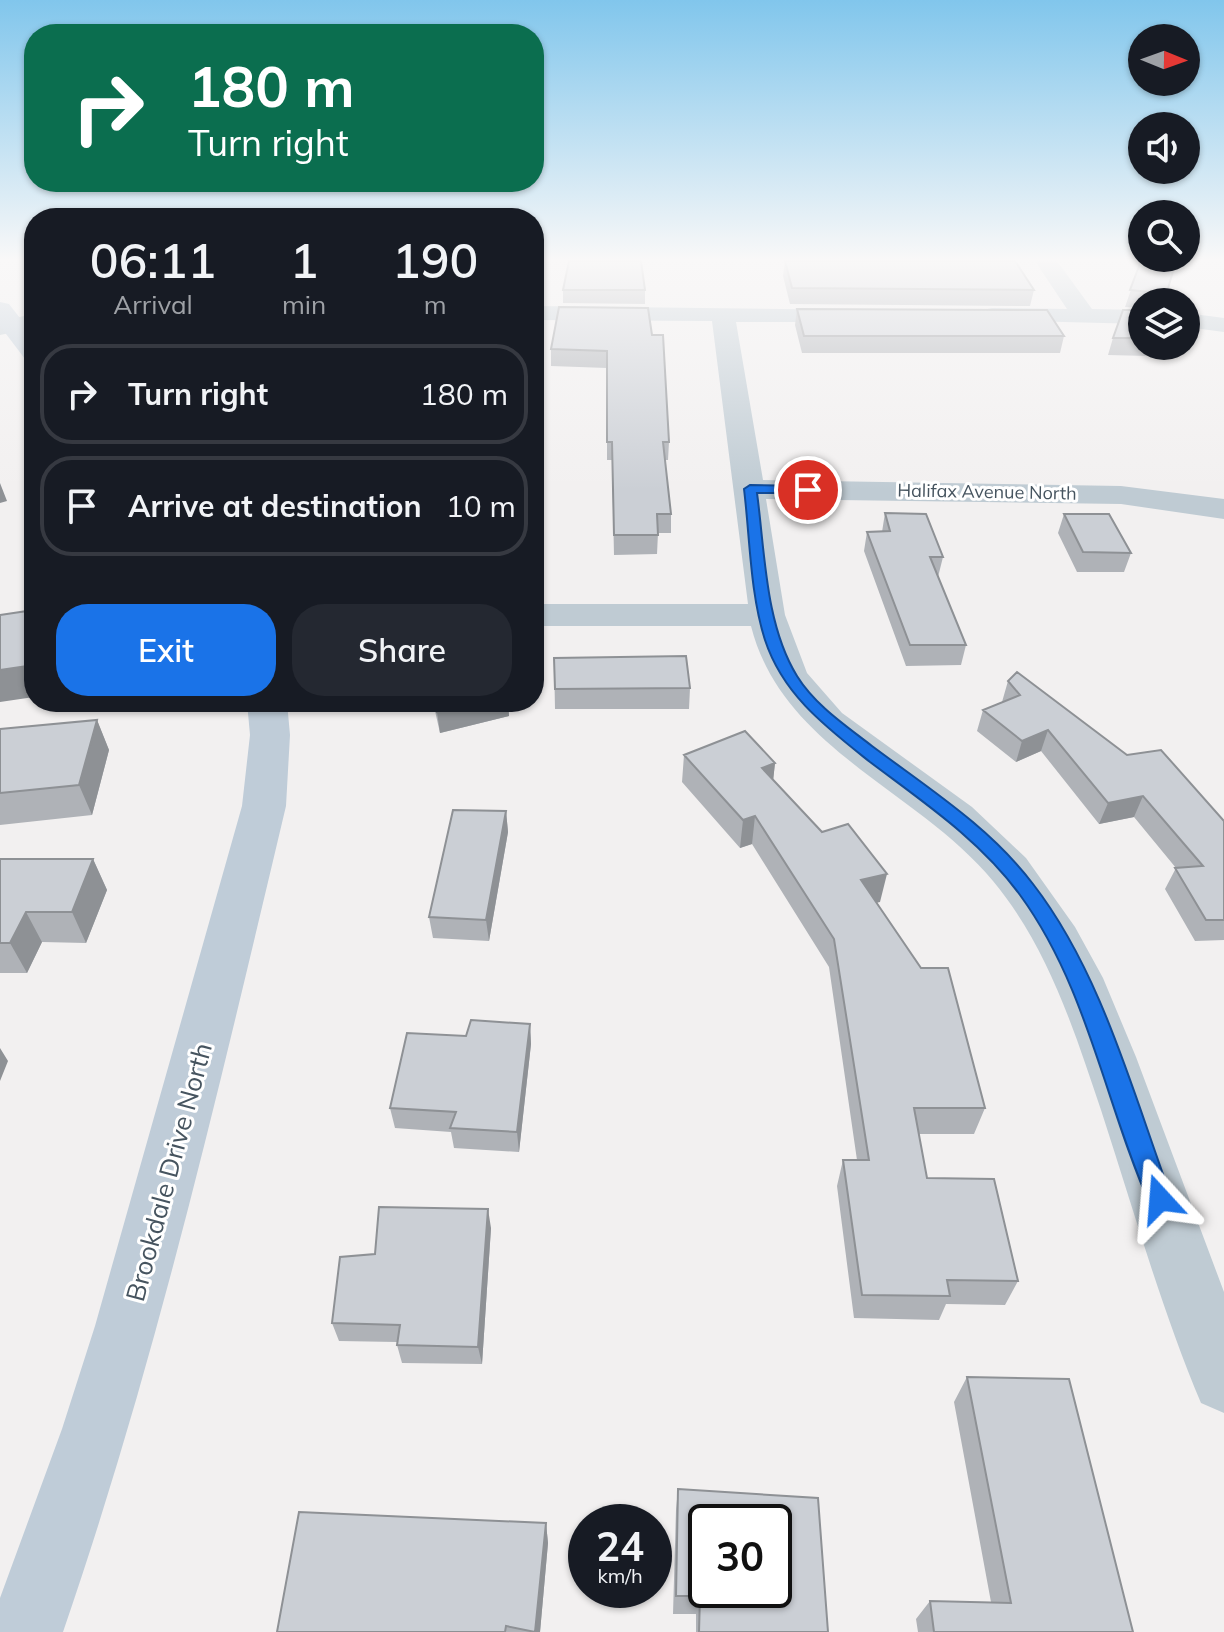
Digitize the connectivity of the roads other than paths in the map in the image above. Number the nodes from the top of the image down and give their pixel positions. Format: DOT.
graph roads {
  1 [pos="727,337"];
  2 [pos="750,489"];
  3 [pos="1224,509"];
  4 [pos="544,615"];
  5 [pos="767,615"];
  6 [pos="268,712"];
  7 [pos="1224,1380"];
  8 [pos="25,1632"];
  1 -- 2 [label="street"];
  2 -- 3 [label="street, Halifax Avenue North"];
  2 -- 5 [label="street"];
  4 -- 5 [label="street"];
  5 -- 7 [label="street"];
  6 -- 8 [label="street, Brookdale Drive North"];
}
